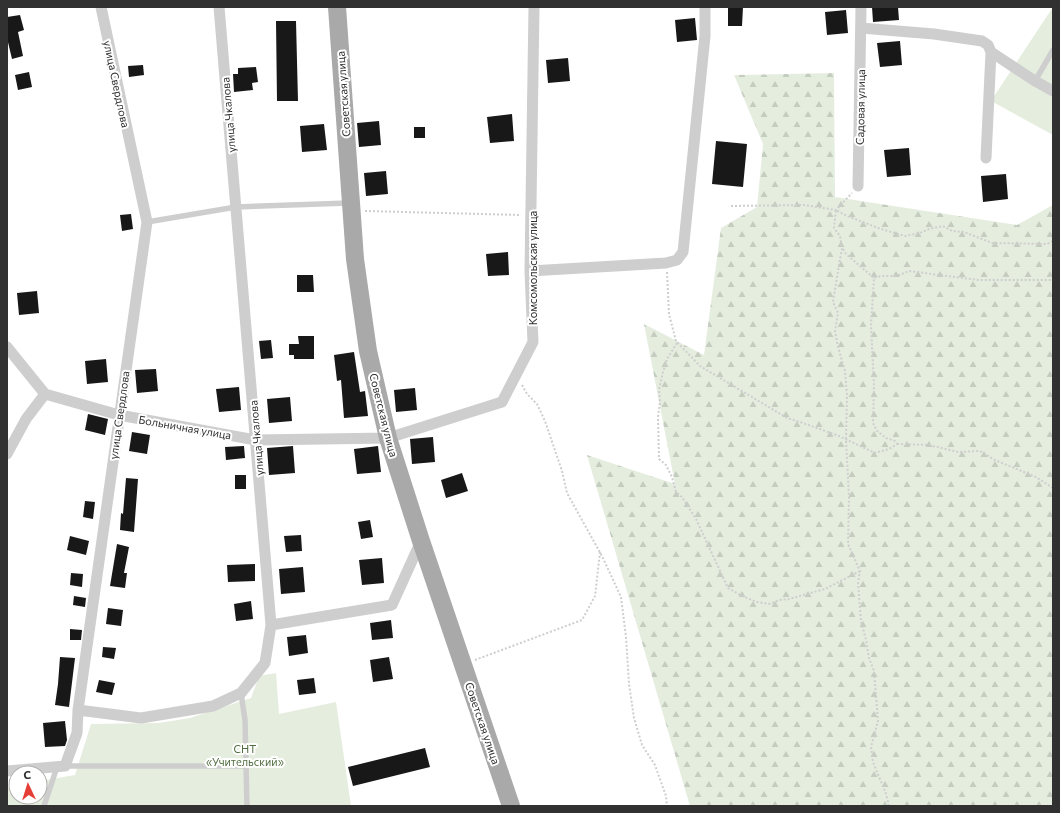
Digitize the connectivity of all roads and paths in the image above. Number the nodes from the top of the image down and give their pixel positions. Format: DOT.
graph roads {
  1 [pos="101,7"];
  2 [pos="219,7"];
  3 [pos="337,7"];
  4 [pos="534,7"];
  5 [pos="705,7"];
  6 [pos="861,7"];
  7 [pos="861,28"];
  8 [pos="1053,50"];
  9 [pos="991,52"];
  10 [pos="1035,81"];
  11 [pos="1053,91"];
  12 [pos="986,158"];
  13 [pos="858,186"];
  14 [pos="731,206"];
  15 [pos="236,207"];
  16 [pos="357,207"];
  17 [pos="836,210"];
  18 [pos="531,215"];
  19 [pos="147,222"];
  20 [pos="1053,241"];
  21 [pos="842,249"];
  22 [pos="666,263"];
  23 [pos="530,271"];
  24 [pos="874,278"];
  25 [pos="1053,280"];
  26 [pos="677,343"];
  27 [pos="7,347"];
  28 [pos="519,368"];
  29 [pos="45,394"];
  30 [pos="119,415"];
  31 [pos="388,438"];
  32 [pos="846,439"];
  33 [pos="256,440"];
  34 [pos="897,444"];
  35 [pos="7,454"];
  36 [pos="1053,488"];
  37 [pos="421,541"];
  38 [pos="600,552"];
  39 [pos="860,571"];
  40 [pos="271,625"];
  41 [pos="463,665"];
  42 [pos="241,693"];
  43 [pos="78,710"];
  44 [pos="61,766"];
  45 [pos="246,766"];
  46 [pos="7,771"];
  47 [pos="44,806"];
  48 [pos="246,806"];
  49 [pos="511,806"];
  50 [pos="667,806"];
  51 [pos="888,806"];
  1 -- 19 [label="street, улица Свердлова"];
  2 -- 15 [label="street, улица Чкалова"];
  3 -- 16 [label="main road, Советская улица"];
  4 -- 18 [label="street, Комсомольская улица"];
  5 -- 22 [label="street"];
  6 -- 7 [label="street, Садовая улица"];
  7 -- 9 [label="street"];
  7 -- 13 [label="street, Садовая улица"];
  8 -- 10 [label="lane"];
  9 -- 10 [label="street"];
  9 -- 12 [label="street"];
  10 -- 11 [label="street"];
  13 -- 17 [label="path"];
  14 -- 17 [label="path"];
  15 -- 16 [label="lane"];
  15 -- 19 [label="lane"];
  15 -- 33 [label="street, улица Чкалова"];
  16 -- 18 [label="path"];
  16 -- 31 [label="main road, Советская улица"];
  17 -- 20 [label="path"];
  17 -- 21 [label="path"];
  18 -- 23 [label="street, Комсомольская улица"];
  19 -- 30 [label="street, улица Свердлова"];
  21 -- 24 [label="path"];
  21 -- 32 [label="path"];
  22 -- 23 [label="street"];
  22 -- 26 [label="path"];
  23 -- 28 [label="street, Комсомольская улица"];
  24 -- 25 [label="path"];
  24 -- 34 [label="path"];
  26 -- 32 [label="path"];
  26 -- 39 [label="path"];
  27 -- 29 [label="street"];
  28 -- 31 [label="street, Комсомольская улица"];
  28 -- 38 [label="path"];
  29 -- 30 [label="street, Больничная улица"];
  29 -- 35 [label="street"];
  30 -- 33 [label="street, Больничная улица"];
  30 -- 43 [label="street, улица Свердлова"];
  31 -- 33 [label="street, Больничная улица"];
  31 -- 37 [label="main road, Советская улица"];
  32 -- 34 [label="path"];
  32 -- 39 [label="path"];
  33 -- 40 [label="street, улица Чкалова"];
  34 -- 36 [label="path"];
  37 -- 40 [label="street"];
  37 -- 41 [label="main road, Советская улица"];
  38 -- 41 [label="path"];
  38 -- 50 [label="path"];
  39 -- 51 [label="path"];
  40 -- 42 [label="street, улица Чкалова"];
  41 -- 49 [label="main road, Советская улица"];
  42 -- 43 [label="street, улица Чкалова"];
  42 -- 45 [label="lane"];
  43 -- 44 [label="street, улица Свердлова"];
  44 -- 45 [label="lane"];
  44 -- 46 [label="street"];
  44 -- 47 [label="lane"];
  45 -- 48 [label="lane"];
}
